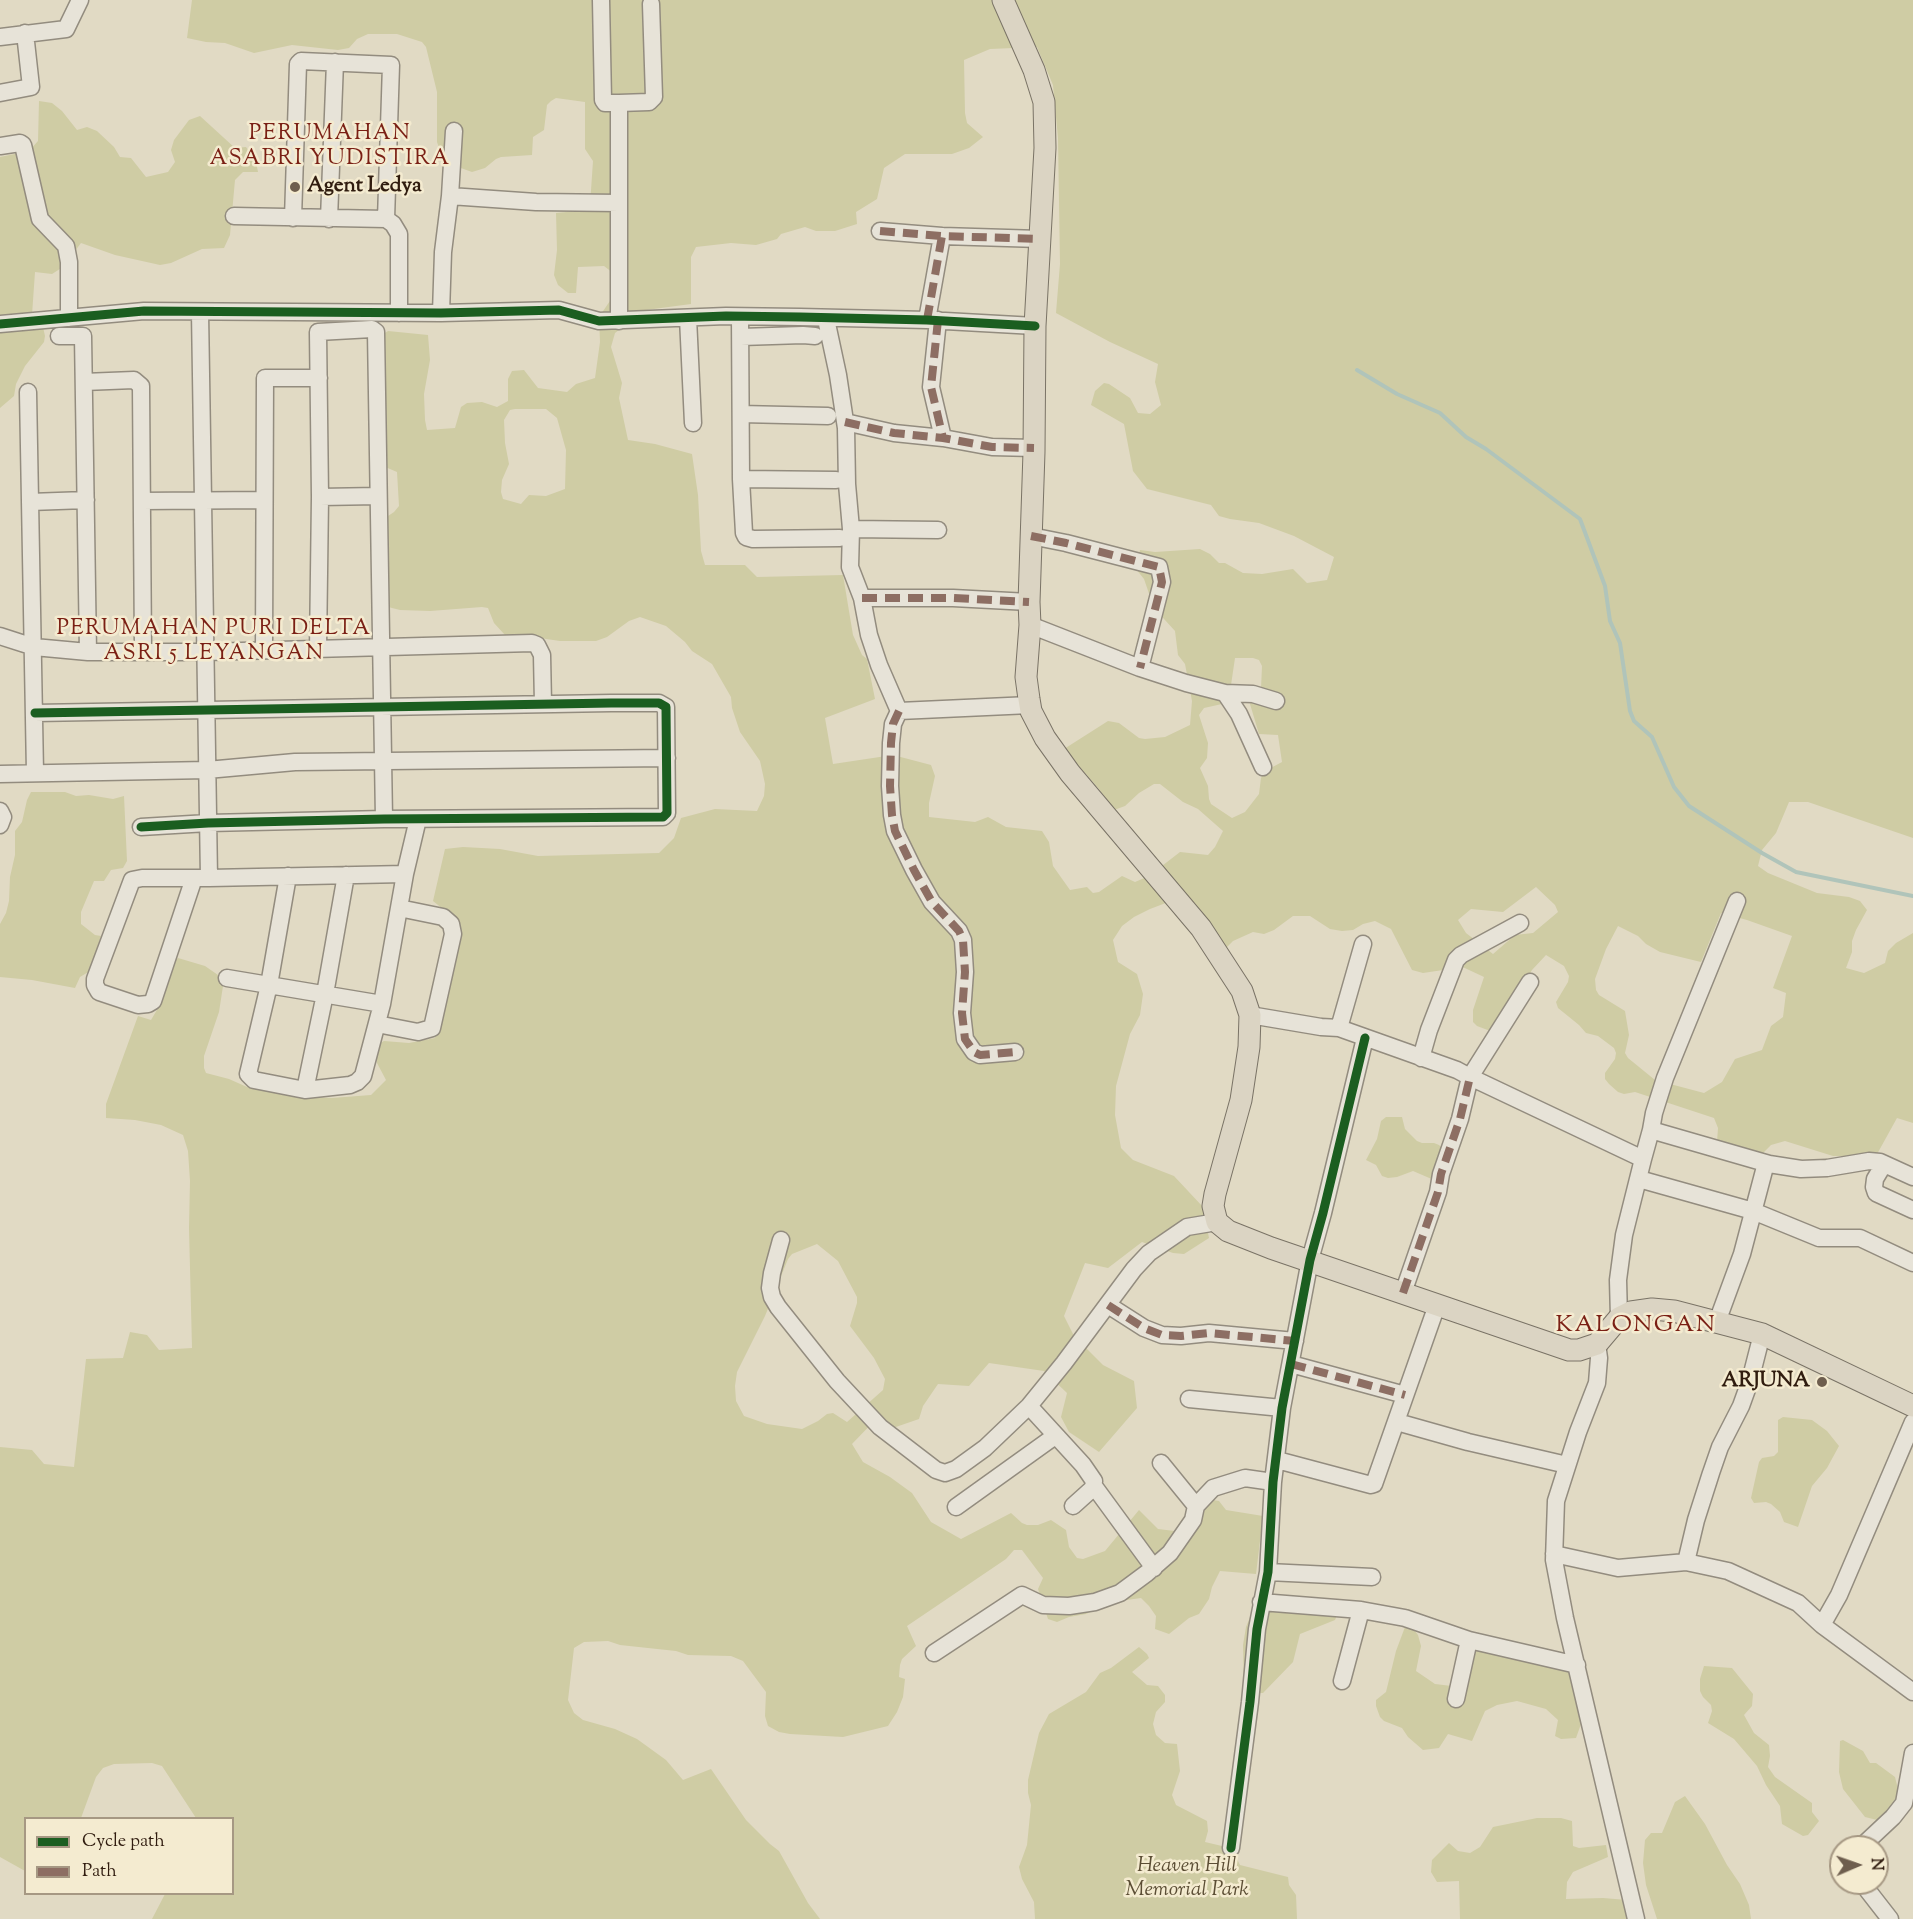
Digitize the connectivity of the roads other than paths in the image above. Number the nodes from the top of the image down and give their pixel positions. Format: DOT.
graph roads {
  1 [pos="80,0"];
  2 [pos="601,0"];
  3 [pos="1004,0"];
  4 [pos="651,4"];
  5 [pos="25,33"];
  6 [pos="0,37"];
  7 [pos="335,62"];
  8 [pos="0,93"];
  9 [pos="619,103"];
  10 [pos="454,131"];
  11 [pos="0,146"];
  12 [pos="450,196"];
  13 [pos="619,203"];
  14 [pos="234,216"];
  15 [pos="292,218"];
  16 [pos="329,219"];
  17 [pos="386,219"];
  18 [pos="880,231"];
  19 [pos="942,236"];
  20 [pos="1040,239"];
  21 [pos="200,312"];
  22 [pos="399,313"];
  23 [pos="441,313"];
  24 [pos="740,317"];
  25 [pos="69,318"];
  26 [pos="688,318"];
  27 [pos="826,319"];
  28 [pos="933,320"];
  29 [pos="620,321"];
  30 [pos="0,324"];
  31 [pos="1035,326"];
  32 [pos="59,336"];
  33 [pos="815,336"];
  34 [pos="741,337"];
  35 [pos="319,378"];
  36 [pos="84,382"];
  37 [pos="28,392"];
  38 [pos="741,414"];
  39 [pos="828,416"];
  40 [pos="845,422"];
  41 [pos="693,423"];
  42 [pos="943,438"];
  43 [pos="1034,448"];
  44 [pos="741,479"];
  45 [pos="836,480"];
  46 [pos="378,496"];
  47 [pos="320,497"];
  48 [pos="86,500"];
  49 [pos="203,500"];
  50 [pos="264,500"];
  51 [pos="142,501"];
  52 [pos="30,502"];
  53 [pos="938,530"];
  54 [pos="845,533"];
  55 [pos="1031,536"];
  56 [pos="862,598"];
  57 [pos="1029,602"];
  58 [pos="1030,625"];
  59 [pos="0,636"];
  60 [pos="34,647"];
  61 [pos="381,647"];
  62 [pos="264,649"];
  63 [pos="318,649"];
  64 [pos="143,651"];
  65 [pos="88,652"];
  66 [pos="205,652"];
  67 [pos="1140,668"];
  68 [pos="1225,693"];
  69 [pos="1276,701"];
  70 [pos="543,704"];
  71 [pos="1030,705"];
  72 [pos="382,708"];
  73 [pos="206,710"];
  74 [pos="899,711"];
  75 [pos="35,713"];
  76 [pos="667,758"];
  77 [pos="382,761"];
  78 [pos="1263,767"];
  79 [pos="207,770"];
  80 [pos="35,773"];
  81 [pos="0,774"];
  82 [pos="0,811"];
  83 [pos="384,819"];
  84 [pos="418,819"];
  85 [pos="208,822"];
  86 [pos="0,825"];
  87 [pos="141,826"];
  88 [pos="405,874"];
  89 [pos="346,875"];
  90 [pos="288,876"];
  91 [pos="201,878"];
  92 [pos="1737,901"];
  93 [pos="399,908"];
  94 [pos="1520,923"];
  95 [pos="1363,944"];
  96 [pos="227,978"];
  97 [pos="1530,982"];
  98 [pos="269,985"];
  99 [pos="326,994"];
  100 [pos="382,1004"];
  101 [pos="1250,1015"];
  102 [pos="377,1024"];
  103 [pos="1339,1028"];
  104 [pos="1365,1038"];
  105 [pos="1015,1052"];
  106 [pos="1422,1058"];
  107 [pos="1470,1077"];
  108 [pos="305,1090"];
  109 [pos="1651,1130"];
  110 [pos="1643,1159"];
  111 [pos="1766,1163"];
  112 [pos="1884,1164"];
  113 [pos="1913,1177"];
  114 [pos="1639,1179"];
  115 [pos="1913,1210"];
  116 [pos="1753,1211"];
  117 [pos="1217,1221"];
  118 [pos="781,1240"];
  119 [pos="1310,1260"];
  120 [pos="1913,1263"];
  121 [pos="1403,1293"];
  122 [pos="1108,1305"];
  123 [pos="1437,1305"];
  124 [pos="1619,1318"];
  125 [pos="1717,1322"];
  126 [pos="1762,1334"];
  127 [pos="1295,1341"];
  128 [pos="1596,1344"];
  129 [pos="1291,1364"];
  130 [pos="1405,1395"];
  131 [pos="1189,1399"];
  132 [pos="1029,1406"];
  133 [pos="1913,1406"];
  134 [pos="1282,1408"];
  135 [pos="1396,1422"];
  136 [pos="1913,1422"];
  137 [pos="1055,1436"];
  138 [pos="1277,1460"];
  139 [pos="1161,1463"];
  140 [pos="1568,1465"];
  141 [pos="1273,1482"];
  142 [pos="1094,1486"];
  143 [pos="1073,1506"];
  144 [pos="1196,1506"];
  145 [pos="956,1507"];
  146 [pos="1554,1554"];
  147 [pos="1686,1562"];
  148 [pos="1154,1568"];
  149 [pos="1268,1572"];
  150 [pos="1372,1577"];
  151 [pos="1262,1602"];
  152 [pos="1361,1610"];
  153 [pos="1822,1625"];
  154 [pos="1469,1640"];
  155 [pos="934,1653"];
  156 [pos="1577,1665"];
  157 [pos="1342,1681"];
  158 [pos="1913,1692"];
  159 [pos="1456,1699"];
  160 [pos="1913,1753"];
  161 [pos="1873,1835"];
  162 [pos="1231,1848"];
  163 [pos="1871,1895"];
  164 [pos="1636,1919"];
  165 [pos="1890,1919"];
  1 -- 5 [label="street"];
  2 -- 9 [label="street"];
  3 -- 20 [label="main road"];
  4 -- 9 [label="street"];
  5 -- 6 [label="street"];
  5 -- 8 [label="street"];
  7 -- 15 [label="street"];
  7 -- 16 [label="street"];
  7 -- 17 [label="street"];
  9 -- 13 [label="street"];
  10 -- 12 [label="street"];
  11 -- 25 [label="street"];
  12 -- 13 [label="street"];
  12 -- 23 [label="street"];
  13 -- 29 [label="street"];
  14 -- 15 [label="street"];
  15 -- 16 [label="street"];
  16 -- 17 [label="street"];
  17 -- 22 [label="street"];
  18 -- 19 [label="street"];
  19 -- 20 [label="street"];
  19 -- 28 [label="street"];
  20 -- 31 [label="main road"];
  21 -- 22 [label="street"];
  21 -- 25 [label="street"];
  21 -- 49 [label="street"];
  22 -- 23 [label="street"];
  23 -- 29 [label="street"];
  24 -- 26 [label="street"];
  24 -- 27 [label="street"];
  24 -- 34 [label="street"];
  25 -- 30 [label="street"];
  26 -- 29 [label="street"];
  26 -- 41 [label="street"];
  27 -- 28 [label="street"];
  27 -- 40 [label="street"];
  28 -- 31 [label="street"];
  28 -- 42 [label="street"];
  31 -- 43 [label="main road"];
  32 -- 36 [label="street"];
  33 -- 34 [label="street"];
  34 -- 38 [label="street"];
  35 -- 46 [label="street"];
  35 -- 47 [label="street"];
  35 -- 50 [label="street"];
  36 -- 48 [label="street"];
  36 -- 51 [label="street"];
  37 -- 52 [label="street"];
  38 -- 39 [label="street"];
  38 -- 44 [label="street"];
  40 -- 42 [label="street"];
  40 -- 54 [label="street"];
  42 -- 43 [label="street"];
  43 -- 55 [label="main road"];
  44 -- 45 [label="street"];
  44 -- 54 [label="street"];
  46 -- 47 [label="street"];
  46 -- 61 [label="street"];
  47 -- 63 [label="street"];
  48 -- 52 [label="street"];
  48 -- 65 [label="street"];
  49 -- 50 [label="street"];
  49 -- 51 [label="street"];
  49 -- 66 [label="street"];
  50 -- 62 [label="street"];
  51 -- 64 [label="street"];
  52 -- 60 [label="street"];
  53 -- 54 [label="street"];
  54 -- 56 [label="street"];
  55 -- 57 [label="main road"];
  55 -- 67 [label="street"];
  56 -- 57 [label="street"];
  56 -- 74 [label="street"];
  57 -- 58 [label="main road"];
  58 -- 67 [label="street"];
  58 -- 71 [label="main road"];
  59 -- 60 [label="street"];
  60 -- 65 [label="street"];
  60 -- 75 [label="street"];
  61 -- 63 [label="street"];
  61 -- 70 [label="street"];
  61 -- 72 [label="street"];
  62 -- 63 [label="street"];
  62 -- 66 [label="street"];
  64 -- 65 [label="street"];
  64 -- 66 [label="street"];
  66 -- 73 [label="street"];
  67 -- 68 [label="street"];
  68 -- 69 [label="street"];
  68 -- 78 [label="street"];
  70 -- 72 [label="street"];
  70 -- 76 [label="street"];
  71 -- 74 [label="street"];
  71 -- 101 [label="main road"];
  72 -- 73 [label="street"];
  72 -- 77 [label="street"];
  73 -- 75 [label="street"];
  73 -- 79 [label="street"];
  74 -- 105 [label="street"];
  75 -- 80 [label="street"];
  76 -- 77 [label="street"];
  76 -- 84 [label="street"];
  77 -- 79 [label="street"];
  77 -- 83 [label="street"];
  79 -- 80 [label="street"];
  79 -- 85 [label="street"];
  80 -- 81 [label="street"];
  82 -- 86 [label="street"];
  83 -- 84 [label="street"];
  83 -- 85 [label="street"];
  84 -- 88 [label="street"];
  85 -- 87 [label="street"];
  85 -- 91 [label="street"];
  88 -- 89 [label="street"];
  88 -- 93 [label="street"];
  89 -- 90 [label="street"];
  89 -- 99 [label="street"];
  90 -- 91 [label="street"];
  90 -- 98 [label="street"];
  91 -- 91 [label="street"];
  92 -- 109 [label="street"];
  93 -- 100 [label="street"];
  93 -- 102 [label="street"];
  94 -- 106 [label="street"];
  95 -- 103 [label="street"];
  96 -- 98 [label="street"];
  97 -- 107 [label="street"];
  98 -- 99 [label="street"];
  98 -- 108 [label="street"];
  99 -- 100 [label="street"];
  99 -- 108 [label="street"];
  100 -- 102 [label="street"];
  101 -- 103 [label="street"];
  101 -- 117 [label="main road"];
  102 -- 108 [label="street"];
  103 -- 104 [label="street"];
  104 -- 106 [label="street"];
  104 -- 119 [label="street"];
  106 -- 107 [label="street"];
  107 -- 110 [label="street"];
  107 -- 121 [label="street"];
  109 -- 110 [label="street"];
  109 -- 111 [label="street"];
  110 -- 114 [label="street"];
  111 -- 112 [label="street"];
  111 -- 116 [label="street"];
  112 -- 113 [label="street"];
  112 -- 115 [label="street"];
  114 -- 116 [label="street"];
  114 -- 124 [label="street"];
  116 -- 120 [label="street"];
  116 -- 125 [label="street"];
  117 -- 119 [label="main road"];
  117 -- 122 [label="street"];
  118 -- 132 [label="street"];
  119 -- 121 [label="main road"];
  119 -- 127 [label="street"];
  121 -- 123 [label="main road"];
  122 -- 127 [label="street"];
  122 -- 132 [label="street"];
  123 -- 128 [label="main road"];
  123 -- 130 [label="street"];
  124 -- 125 [label="main road"];
  124 -- 128 [label="main road"];
  125 -- 126 [label="main road"];
  126 -- 133 [label="main road"];
  126 -- 147 [label="street"];
  127 -- 129 [label="street"];
  128 -- 140 [label="street"];
  129 -- 130 [label="street"];
  129 -- 134 [label="street"];
  130 -- 135 [label="street"];
  131 -- 134 [label="street"];
  132 -- 137 [label="street"];
  134 -- 138 [label="street"];
  135 -- 138 [label="street"];
  135 -- 140 [label="street"];
  136 -- 153 [label="street"];
  137 -- 142 [label="street"];
  137 -- 145 [label="street"];
  138 -- 141 [label="street"];
  139 -- 144 [label="street"];
  140 -- 146 [label="street"];
  141 -- 144 [label="street"];
  141 -- 149 [label="street"];
  142 -- 143 [label="street"];
  142 -- 148 [label="street"];
  144 -- 148 [label="street"];
  146 -- 147 [label="street"];
  146 -- 156 [label="street"];
  147 -- 153 [label="street"];
  148 -- 155 [label="street"];
  149 -- 150 [label="street"];
  149 -- 151 [label="street"];
  151 -- 152 [label="street"];
  151 -- 162 [label="street"];
  152 -- 154 [label="street"];
  152 -- 157 [label="street"];
  153 -- 158 [label="street"];
  154 -- 156 [label="street"];
  154 -- 159 [label="street"];
  156 -- 164 [label="street"];
  160 -- 161 [label="street"];
  163 -- 165 [label="street"];
}
